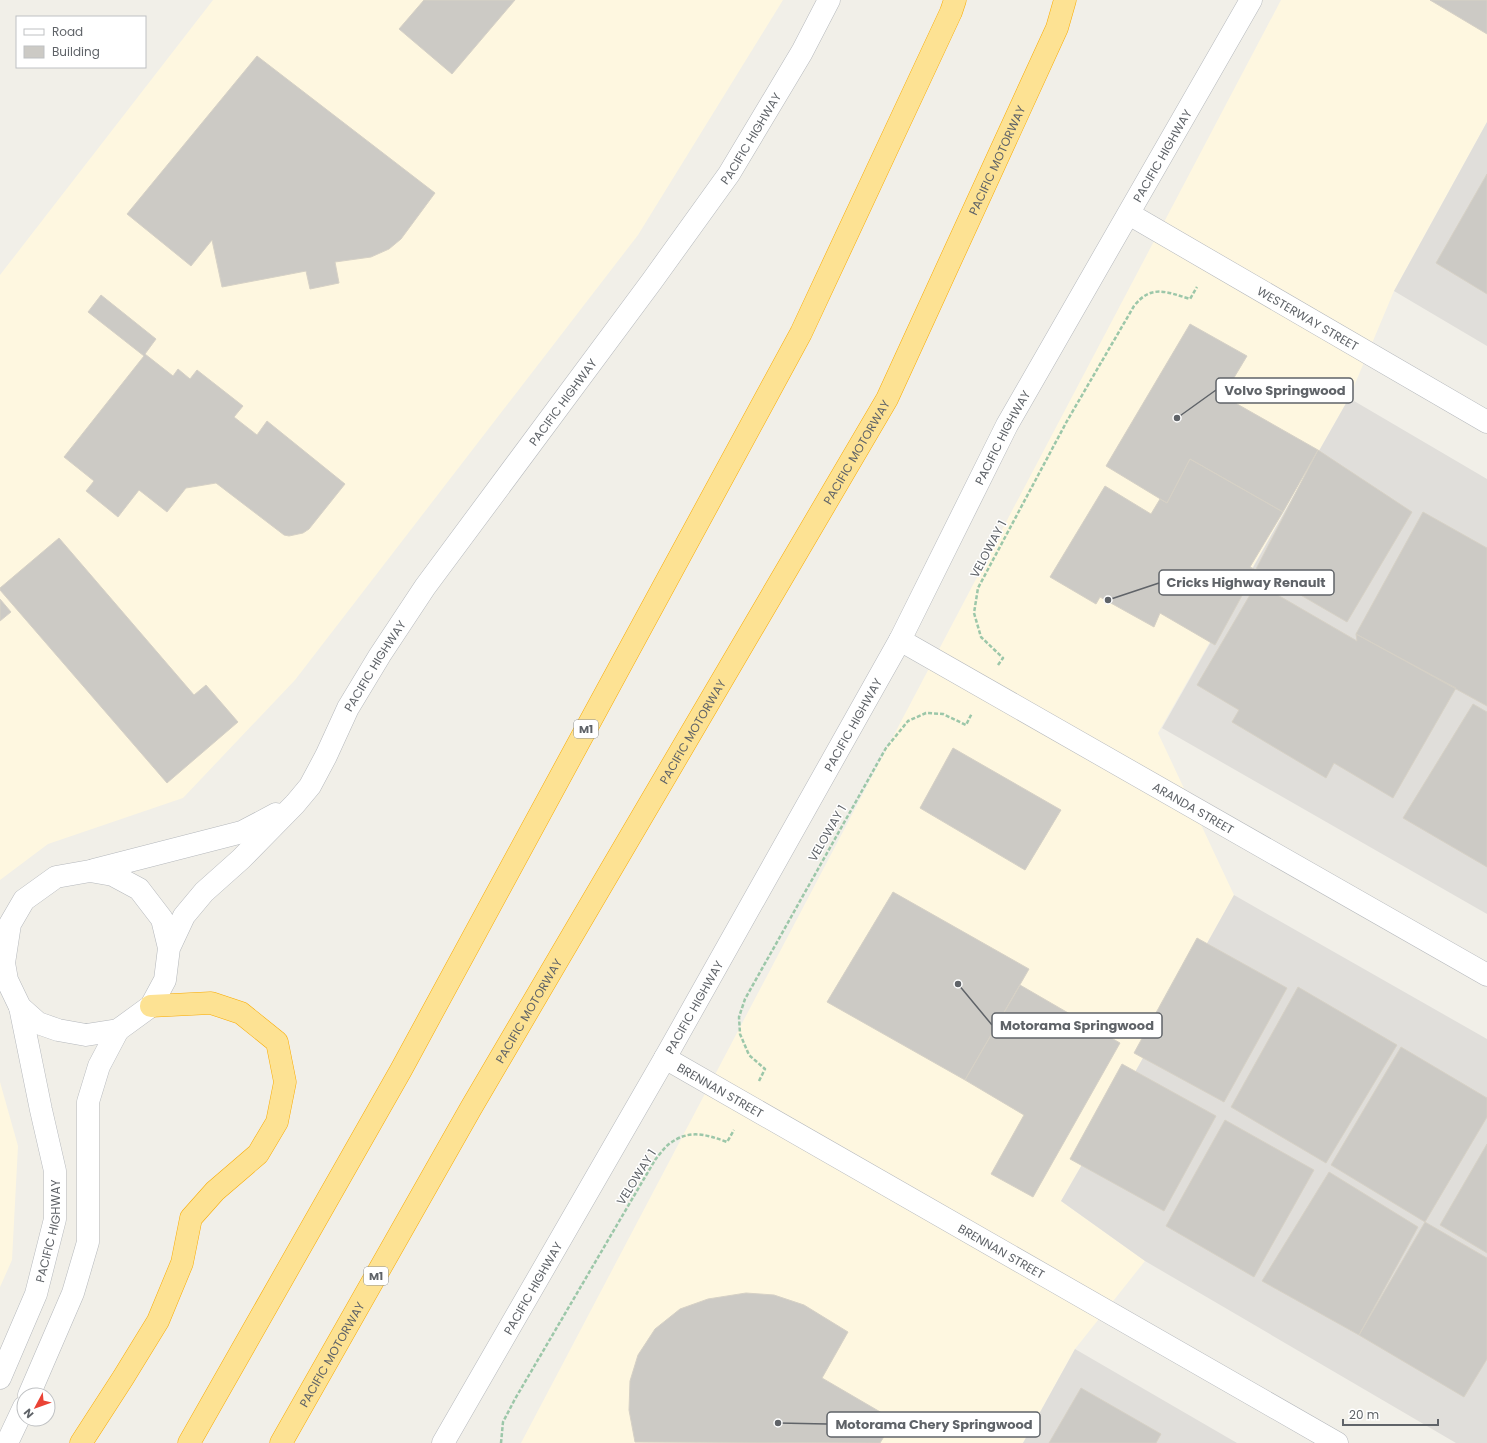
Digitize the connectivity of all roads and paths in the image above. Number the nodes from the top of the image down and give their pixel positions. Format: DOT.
graph roads {
  1 [pos="829,0"];
  2 [pos="955,0"];
  3 [pos="1065,0"];
  4 [pos="1251,0"];
  5 [pos="1129,214"];
  6 [pos="1197,287"];
  7 [pos="1487,422"];
  8 [pos="900,640"];
  9 [pos="985,688"];
  10 [pos="295,804"];
  11 [pos="90,871"];
  12 [pos="169,948"];
  13 [pos="1487,975"];
  14 [pos="151,1006"];
  15 [pos="20,1007"];
  16 [pos="118,1030"];
  17 [pos="665,1058"];
  18 [pos="748,1104"];
  19 [pos="0,1378"];
  20 [pos="32,1387"];
  21 [pos="16,1424"];
  22 [pos="7,1443"];
  23 [pos="81,1443"];
  24 [pos="189,1443"];
  25 [pos="281,1443"];
  26 [pos="443,1443"];
  27 [pos="501,1443"];
  28 [pos="1337,1443"];
  1 -- 10 [label="street, PACIFIC HIGHWAY"];
  2 -- 24 [label="highway, M1"];
  3 -- 25 [label="highway, PACIFIC MOTORWAY / M1"];
  4 -- 5 [label="street, PACIFIC HIGHWAY"];
  5 -- 7 [label="street, WESTERWAY STREET"];
  5 -- 8 [label="street, PACIFIC HIGHWAY"];
  6 -- 9 [label="path, VELOWAY 1"];
  8 -- 9 [label="street, ARANDA STREET"];
  8 -- 17 [label="street, PACIFIC HIGHWAY"];
  9 -- 13 [label="street, ARANDA STREET"];
  9 -- 18 [label="path, VELOWAY 1"];
  10 -- 11 [label="street, PACIFIC HIGHWAY"];
  10 -- 12 [label="street, PACIFIC HIGHWAY"];
  11 -- 12 [label="street"];
  11 -- 15 [label="street, PACIFIC HIGHWAY"];
  12 -- 14 [label="street"];
  14 -- 16 [label="street"];
  14 -- 23 [label="highway"];
  15 -- 16 [label="street"];
  15 -- 19 [label="street, PACIFIC HIGHWAY"];
  16 -- 20 [label="street"];
  17 -- 18 [label="street, BRENNAN STREET"];
  17 -- 26 [label="street, PACIFIC HIGHWAY"];
  18 -- 27 [label="path, VELOWAY 1"];
  18 -- 28 [label="street, BRENNAN STREET"];
  21 -- 22 [label="street"];
}
